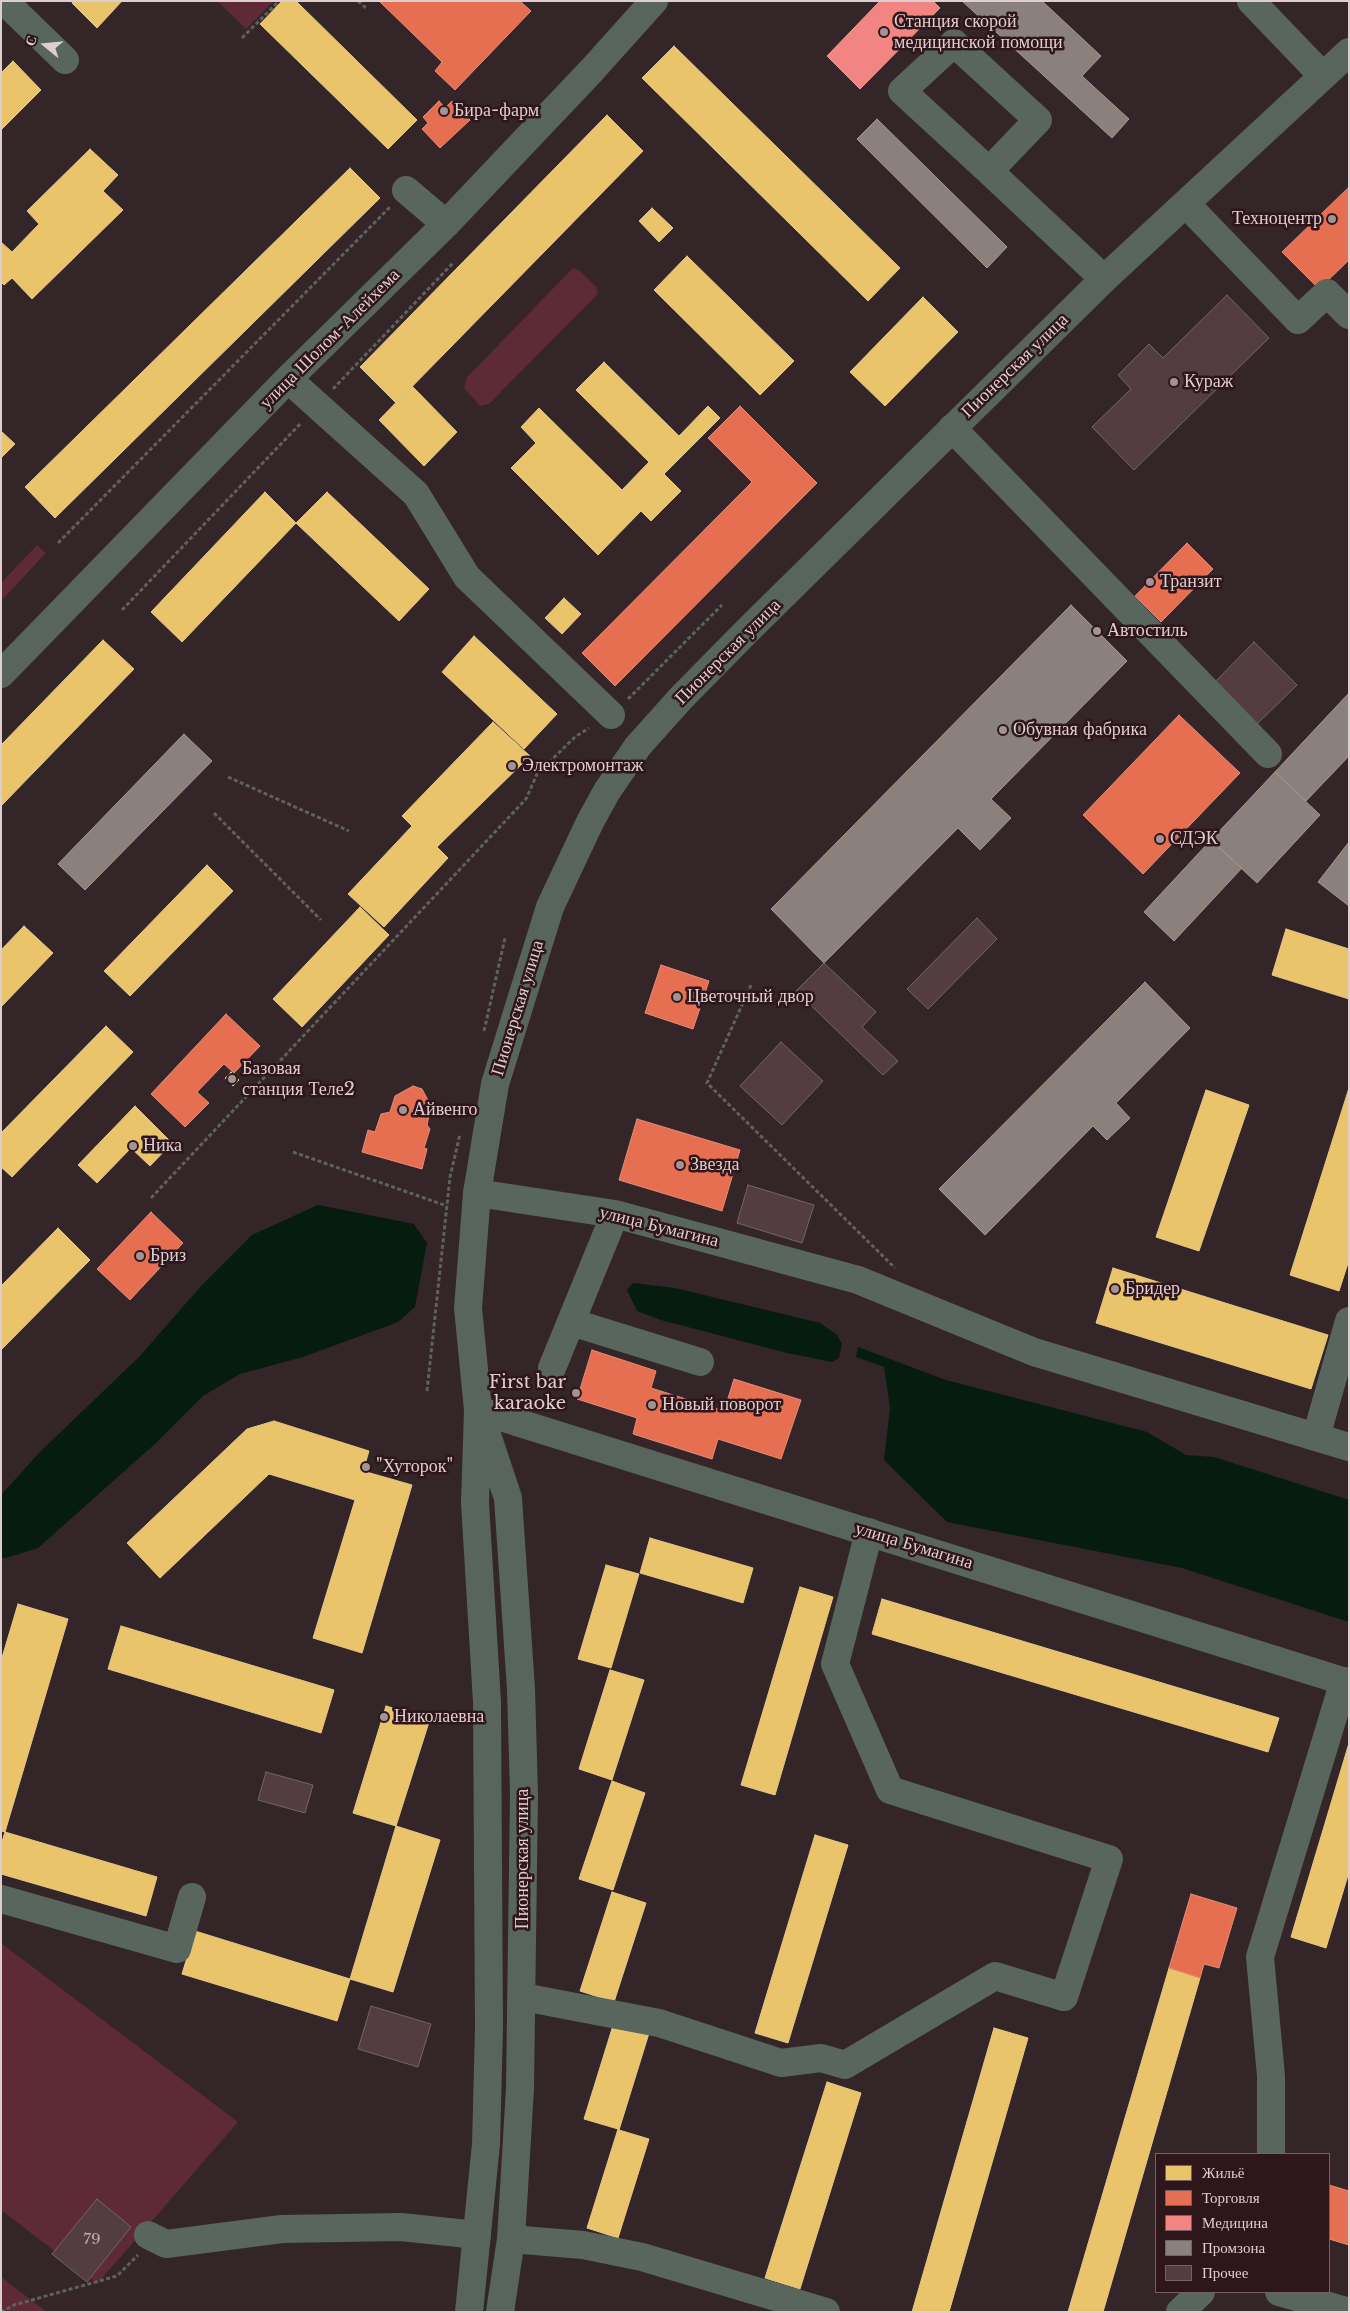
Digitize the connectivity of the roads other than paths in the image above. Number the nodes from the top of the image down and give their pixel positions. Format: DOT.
graph roads {
  1 [pos="4,1"];
  2 [pos="654,1"];
  3 [pos="1251,1"];
  4 [pos="1349,33"];
  5 [pos="1349,52"];
  6 [pos="65,60"];
  7 [pos="1322,75"];
  8 [pos="989,172"];
  9 [pos="399,198"];
  10 [pos="1186,204"];
  11 [pos="446,224"];
  12 [pos="1104,279"];
  13 [pos="1349,315"];
  14 [pos="288,379"];
  15 [pos="952,428"];
  16 [pos="1,674"];
  17 [pos="611,715"];
  18 [pos="1268,754"];
  19 [pos="477,1193"];
  20 [pos="615,1214"];
  21 [pos="1349,1321"];
  22 [pos="571,1322"];
  23 [pos="700,1362"];
  24 [pos="552,1368"];
  25 [pos="478,1410"];
  26 [pos="1316,1437"];
  27 [pos="1349,1447"];
  28 [pos="869,1532"];
  29 [pos="1346,1682"];
  30 [pos="192,1897"];
  31 [pos="1,1899"];
  32 [pos="523,1997"];
  33 [pos="1271,2153"];
  34 [pos="477,2235"];
  35 [pos="157,2239"];
  36 [pos="511,2239"];
  37 [pos="1201,2293"];
  38 [pos="1283,2293"];
  39 [pos="1346,2311"];
  40 [pos="469,2312"];
  41 [pos="500,2312"];
  42 [pos="826,2312"];
  43 [pos="1180,2312"];
  1 -- 6 [label="street"];
  2 -- 11 [label="main road, улица Шолом-Алейхема"];
  3 -- 7 [label="street"];
  4 -- 7 [label="main road, Пионерская улица"];
  5 -- 7 [label="main road, Пионерская улица"];
  7 -- 10 [label="main road, Пионерская улица"];
  8 -- 8 [label="street"];
  8 -- 12 [label="street"];
  9 -- 11 [label="street"];
  10 -- 12 [label="main road, Пионерская улица"];
  10 -- 13 [label="street"];
  11 -- 14 [label="main road, улица Шолом-Алейхема"];
  12 -- 15 [label="main road, Пионерская улица"];
  14 -- 16 [label="main road, улица Шолом-Алейхема"];
  14 -- 17 [label="street"];
  15 -- 18 [label="street"];
  15 -- 19 [label="main road, Пионерская улица"];
  19 -- 20 [label="street, улица Бумагина"];
  19 -- 25 [label="main road, Пионерская улица"];
  20 -- 22 [label="street"];
  20 -- 26 [label="street, улица Бумагина"];
  21 -- 26 [label="street"];
  22 -- 23 [label="street"];
  22 -- 24 [label="street"];
  25 -- 28 [label="main road, улица Бумагина"];
  25 -- 32 [label="main road, Пионерская улица"];
  25 -- 34 [label="main road, Пионерская улица"];
  26 -- 27 [label="street, улица Бумагина"];
  28 -- 29 [label="main road, улица Бумагина"];
  28 -- 32 [label="street"];
  29 -- 33 [label="street"];
  30 -- 31 [label="street"];
  32 -- 36 [label="main road, Пионерская улица"];
  34 -- 35 [label="street"];
  34 -- 36 [label="main road"];
  34 -- 40 [label="main road, Пионерская улица"];
  36 -- 41 [label="main road, Пионерская улица"];
  36 -- 42 [label="street"];
  37 -- 43 [label="street"];
  38 -- 39 [label="street"];
}
